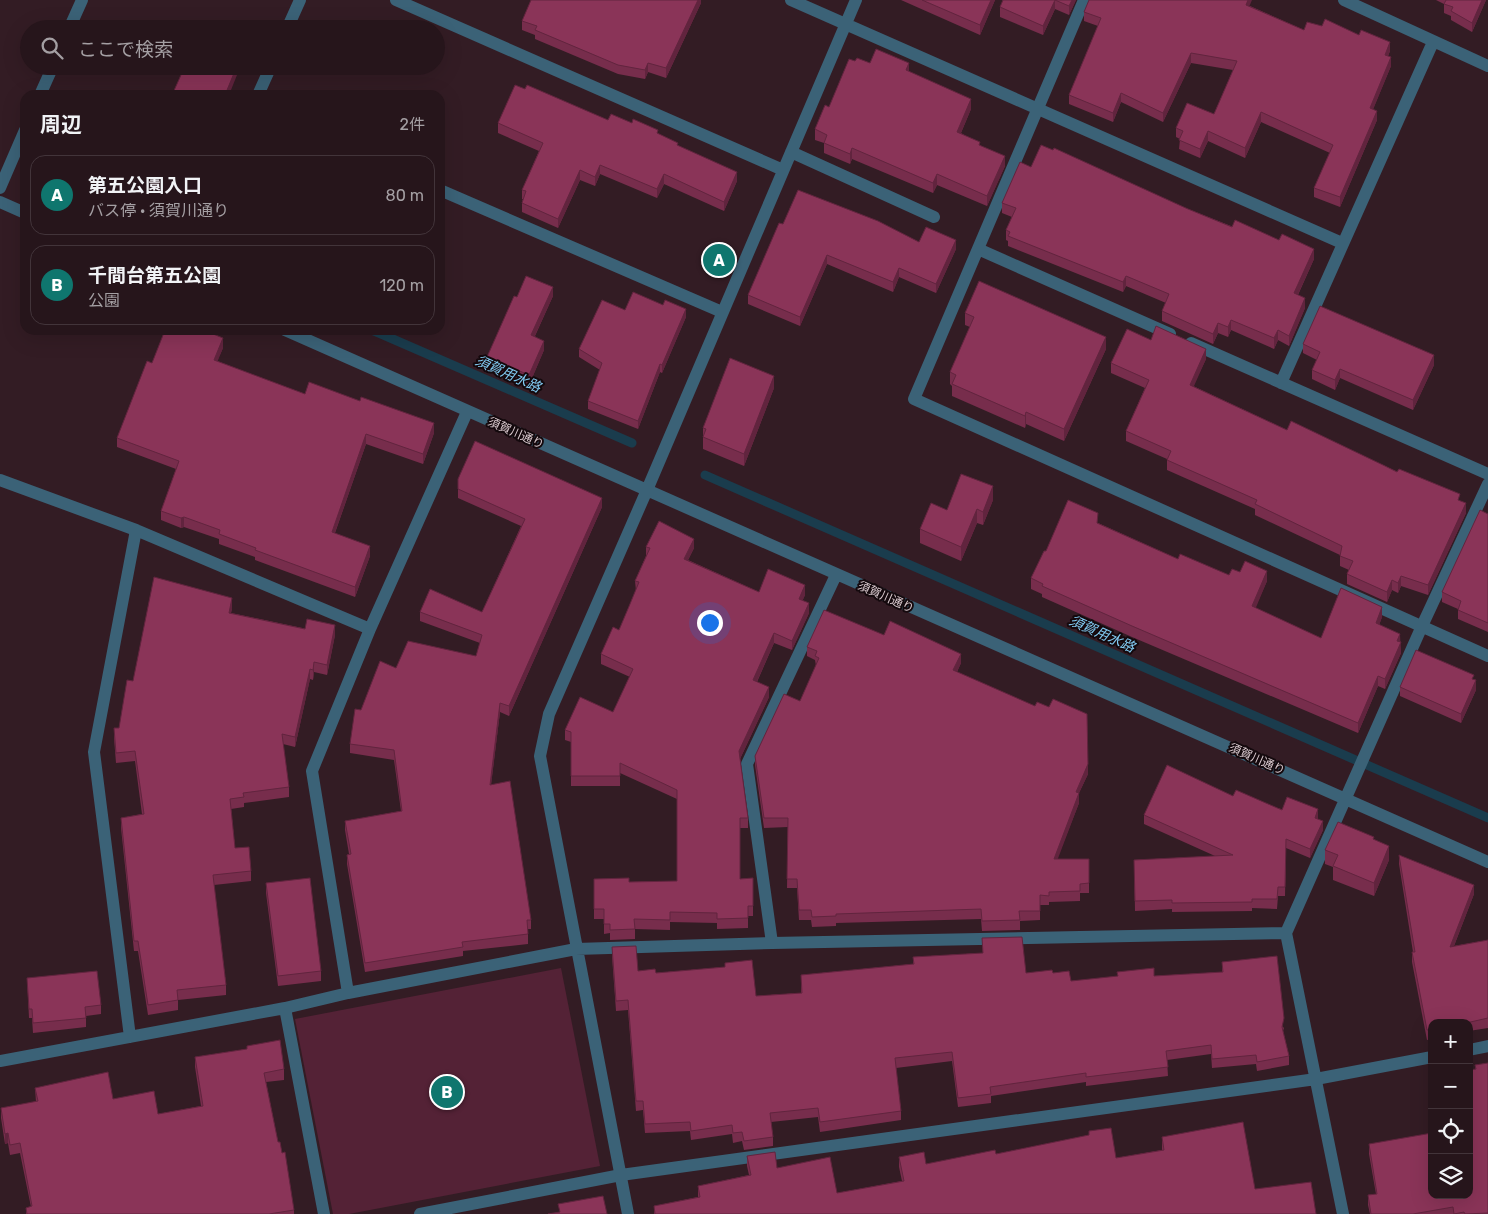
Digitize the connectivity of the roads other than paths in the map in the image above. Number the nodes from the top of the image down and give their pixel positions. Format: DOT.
graph roads {
  1 [pos="82,0"];
  2 [pos="300,0"];
  3 [pos="396,0"];
  4 [pos="791,0"];
  5 [pos="856,0"];
  6 [pos="1084,0"];
  7 [pos="1344,0"];
  8 [pos="73,20"];
  9 [pos="291,20"];
  10 [pos="442,20"];
  11 [pos="445,22"];
  12 [pos="845,24"];
  13 [pos="1433,42"];
  14 [pos="1488,66"];
  15 [pos="49,75"];
  16 [pos="267,75"];
  17 [pos="42,90"];
  18 [pos="260,90"];
  19 [pos="1037,109"];
  20 [pos="20,142"];
  21 [pos="791,152"];
  22 [pos="783,170"];
  23 [pos="0,188"];
  24 [pos="445,192"];
  25 [pos="0,202"];
  26 [pos="20,211"];
  27 [pos="934,217"];
  28 [pos="1342,243"];
  29 [pos="978,250"];
  30 [pos="722,312"];
  31 [pos="296,335"];
  32 [pos="1281,383"];
  33 [pos="467,412"];
  34 [pos="1488,474"];
  35 [pos="0,480"];
  36 [pos="1488,484"];
  37 [pos="647,490"];
  38 [pos="136,530"];
  39 [pos="836,575"];
  40 [pos="1422,626"];
  41 [pos="370,629"];
  42 [pos="1488,656"];
  43 [pos="1346,798"];
  44 [pos="1488,862"];
  45 [pos="1286,933"];
  46 [pos="772,943"];
  47 [pos="576,949"];
  48 [pos="348,993"];
  49 [pos="285,1008"];
  50 [pos="130,1037"];
  51 [pos="1488,1046"];
  52 [pos="1473,1049"];
  53 [pos="1428,1058"];
  54 [pos="0,1062"];
  55 [pos="1316,1079"];
  56 [pos="621,1175"];
  57 [pos="324,1214"];
  58 [pos="420,1214"];
  59 [pos="628,1214"];
  60 [pos="1343,1214"];
  1 -- 8 [label="street"];
  2 -- 9 [label="street"];
  3 -- 10 [label="street"];
  4 -- 12 [label="street"];
  5 -- 12 [label="street"];
  6 -- 19 [label="street"];
  7 -- 13 [label="street"];
  11 -- 22 [label="street"];
  12 -- 19 [label="street"];
  12 -- 21 [label="street"];
  13 -- 14 [label="street"];
  13 -- 28 [label="street"];
  15 -- 17 [label="street"];
  16 -- 18 [label="street"];
  19 -- 28 [label="street"];
  19 -- 29 [label="street"];
  20 -- 23 [label="street"];
  21 -- 22 [label="street"];
  21 -- 27 [label="street"];
  22 -- 30 [label="street"];
  24 -- 30 [label="street"];
  25 -- 26 [label="street"];
  28 -- 32 [label="street"];
  29 -- 32 [label="street"];
  29 -- 40 [label="street"];
  30 -- 37 [label="street"];
  31 -- 33 [label="street, 須賀川通り"];
  32 -- 34 [label="street"];
  33 -- 37 [label="street, 須賀川通り"];
  33 -- 41 [label="street"];
  35 -- 38 [label="street"];
  36 -- 40 [label="street"];
  37 -- 39 [label="street, 須賀川通り"];
  37 -- 47 [label="street"];
  38 -- 41 [label="street"];
  38 -- 50 [label="street"];
  39 -- 43 [label="street, 須賀川通り"];
  39 -- 46 [label="street"];
  40 -- 42 [label="street"];
  40 -- 43 [label="street"];
  41 -- 48 [label="street"];
  43 -- 44 [label="street, 須賀川通り"];
  43 -- 45 [label="street"];
  45 -- 46 [label="street"];
  45 -- 55 [label="street"];
  46 -- 47 [label="street"];
  47 -- 48 [label="street"];
  47 -- 56 [label="street"];
  48 -- 49 [label="street"];
  49 -- 50 [label="street"];
  49 -- 57 [label="street"];
  50 -- 54 [label="street"];
  51 -- 52 [label="street"];
  53 -- 55 [label="street"];
  55 -- 56 [label="street"];
  55 -- 60 [label="street"];
  56 -- 58 [label="street"];
  56 -- 59 [label="street"];
}
